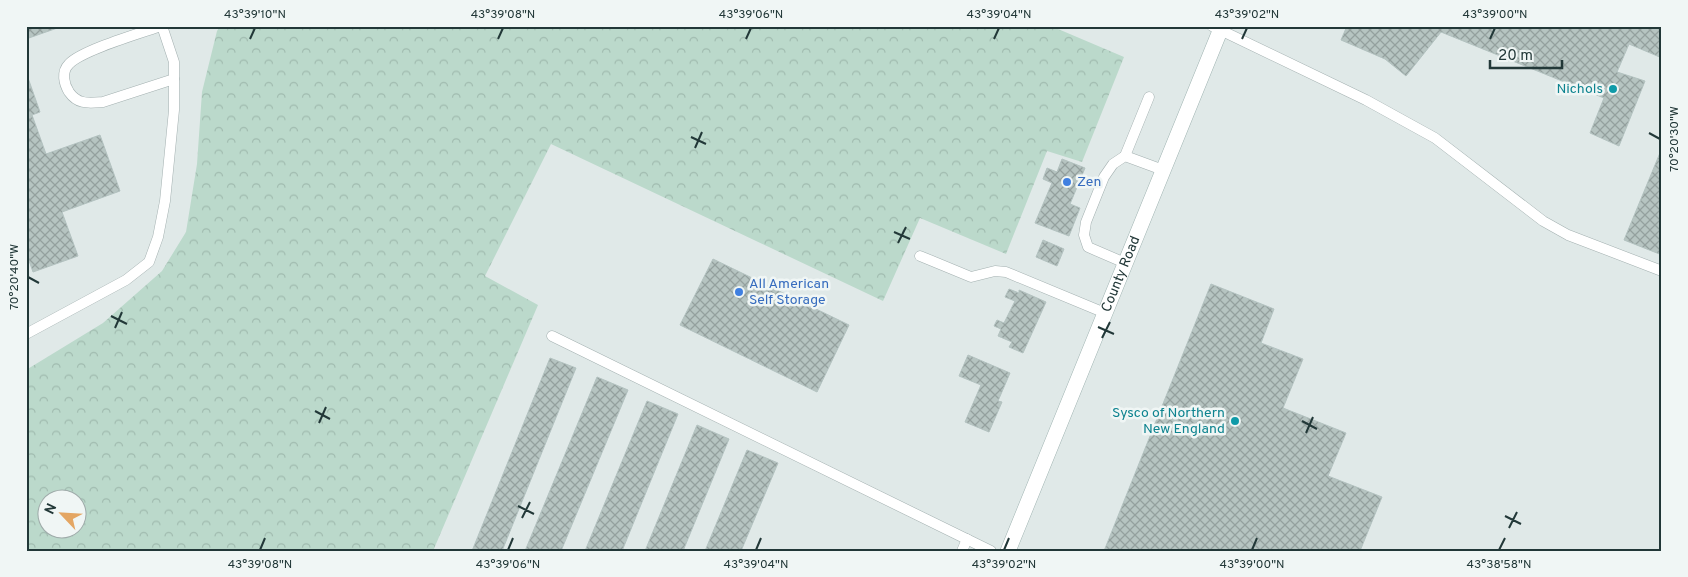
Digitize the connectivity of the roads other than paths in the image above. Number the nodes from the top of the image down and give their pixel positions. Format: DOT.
graph roads {
  1 [pos="162,26"];
  2 [pos="1218,27"];
  3 [pos="174,79"];
  4 [pos="1148,96"];
  5 [pos="1125,156"];
  6 [pos="1163,170"];
  7 [pos="920,256"];
  8 [pos="1125,263"];
  9 [pos="1662,271"];
  10 [pos="1105,313"];
  11 [pos="26,334"];
  12 [pos="552,336"];
  13 [pos="967,539"];
  14 [pos="962,551"];
  15 [pos="991,551"];
  16 [pos="1008,551"];
  1 -- 3 [label="lane"];
  1 -- 3 [label="lane"];
  2 -- 6 [label="main road, County Road"];
  2 -- 9 [label="lane"];
  3 -- 11 [label="lane"];
  4 -- 5 [label="lane"];
  5 -- 6 [label="lane"];
  5 -- 8 [label="lane"];
  6 -- 8 [label="main road, County Road"];
  7 -- 10 [label="lane"];
  8 -- 10 [label="main road, County Road"];
  10 -- 16 [label="main road, County Road"];
  12 -- 13 [label="lane"];
  13 -- 14 [label="lane"];
  13 -- 15 [label="lane"];
}
